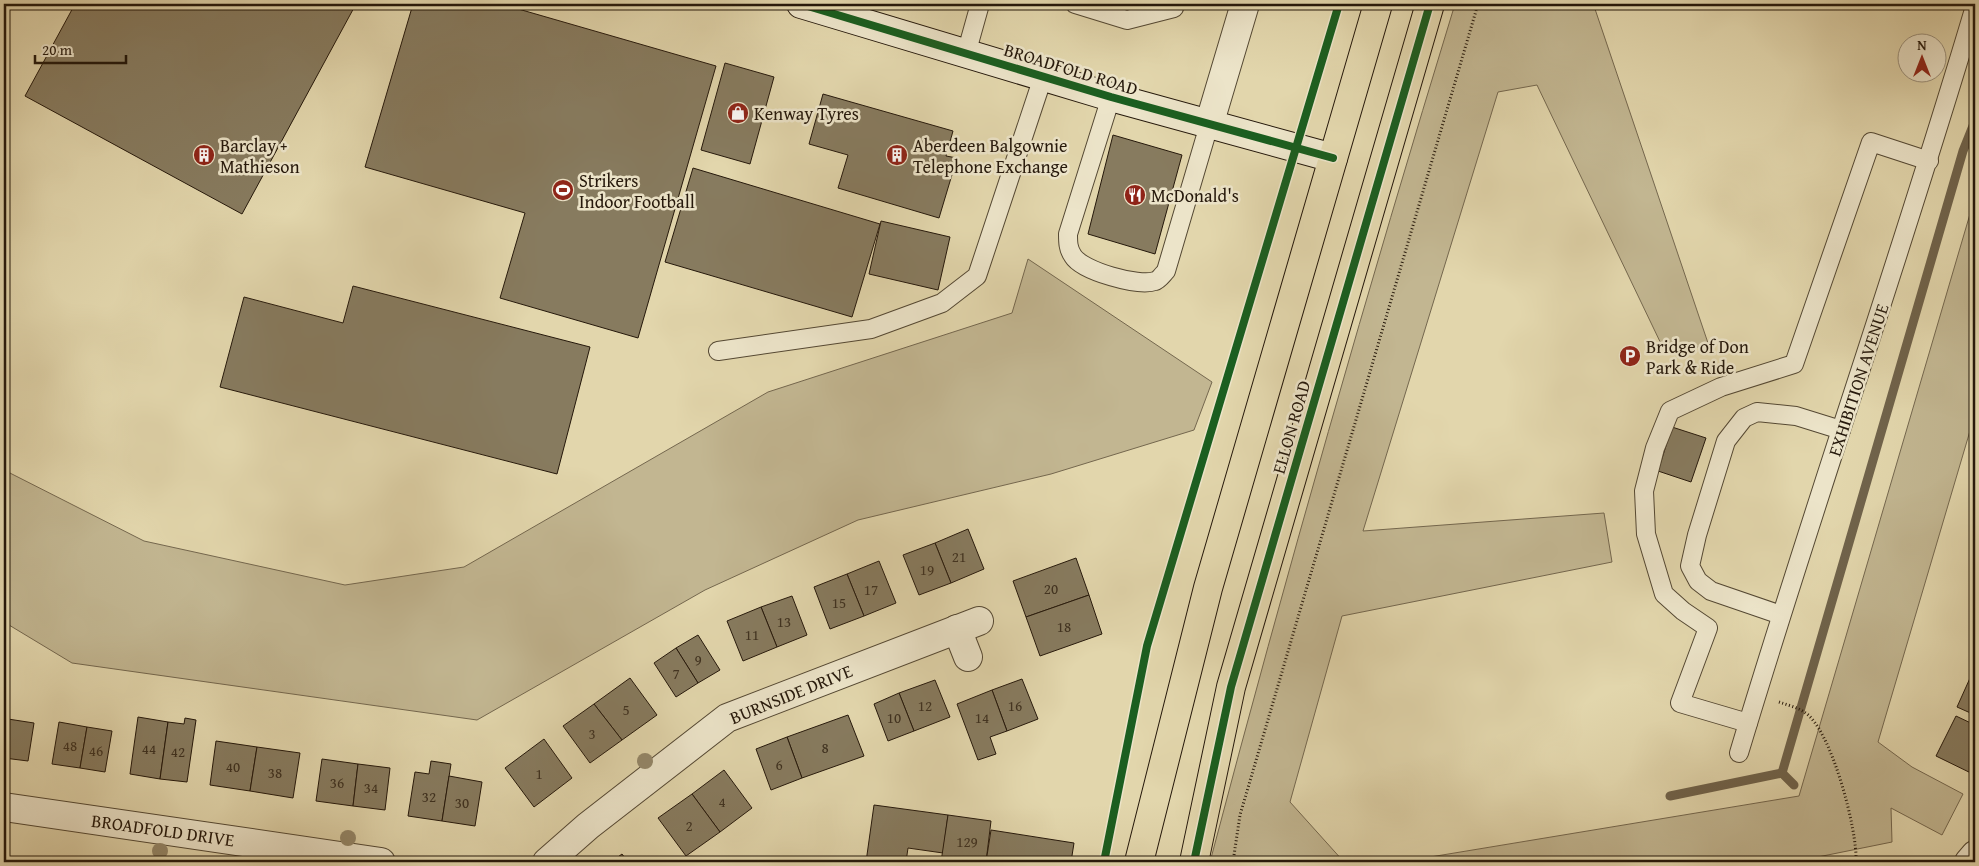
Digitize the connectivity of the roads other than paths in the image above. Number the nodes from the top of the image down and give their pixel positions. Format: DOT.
graph roads {
  1 [pos="801,4"];
  2 [pos="980,4"];
  3 [pos="1075,4"];
  4 [pos="1245,4"];
  5 [pos="1378,4"];
  6 [pos="1430,4"];
  7 [pos="1975,6"];
  8 [pos="1174,8"];
  9 [pos="966,54"];
  10 [pos="1043,77"];
  11 [pos="1111,97"];
  12 [pos="1209,125"];
  13 [pos="1333,158"];
  14 [pos="1929,160"];
  15 [pos="718,351"];
  16 [pos="1841,430"];
  17 [pos="1781,616"];
  18 [pos="968,658"];
  19 [pos="1748,723"];
  20 [pos="1739,753"];
  21 [pos="4,807"];
  22 [pos="1975,855"];
  23 [pos="381,862"];
  24 [pos="547,862"];
  25 [pos="1139,862"];
  26 [pos="1194,862"];
  27 [pos="1969,862"];
  1 -- 9 [label="street, BROADFOLD ROAD"];
  2 -- 9 [label="lane"];
  3 -- 8 [label="lane"];
  4 -- 12 [label="street"];
  5 -- 13 [label="main road, ELLON ROAD"];
  6 -- 26 [label="main road, ELLON ROAD"];
  7 -- 14 [label="lane, EXHIBITION AVENUE"];
  9 -- 10 [label="street, BROADFOLD ROAD"];
  10 -- 11 [label="street, BROADFOLD ROAD"];
  10 -- 15 [label="lane"];
  11 -- 12 [label="street, BROADFOLD ROAD"];
  11 -- 12 [label="lane"];
  12 -- 13 [label="street, BROADFOLD ROAD"];
  13 -- 25 [label="main road, ELLON ROAD"];
  14 -- 16 [label="lane, EXHIBITION AVENUE"];
  14 -- 19 [label="lane"];
  16 -- 17 [label="lane, EXHIBITION AVENUE"];
  16 -- 17 [label="lane"];
  17 -- 19 [label="lane, EXHIBITION AVENUE"];
  18 -- 24 [label="street, BURNSIDE DRIVE"];
  19 -- 20 [label="lane, EXHIBITION AVENUE"];
  21 -- 23 [label="street, BROADFOLD DRIVE"];
  22 -- 27 [label="street"];
}
